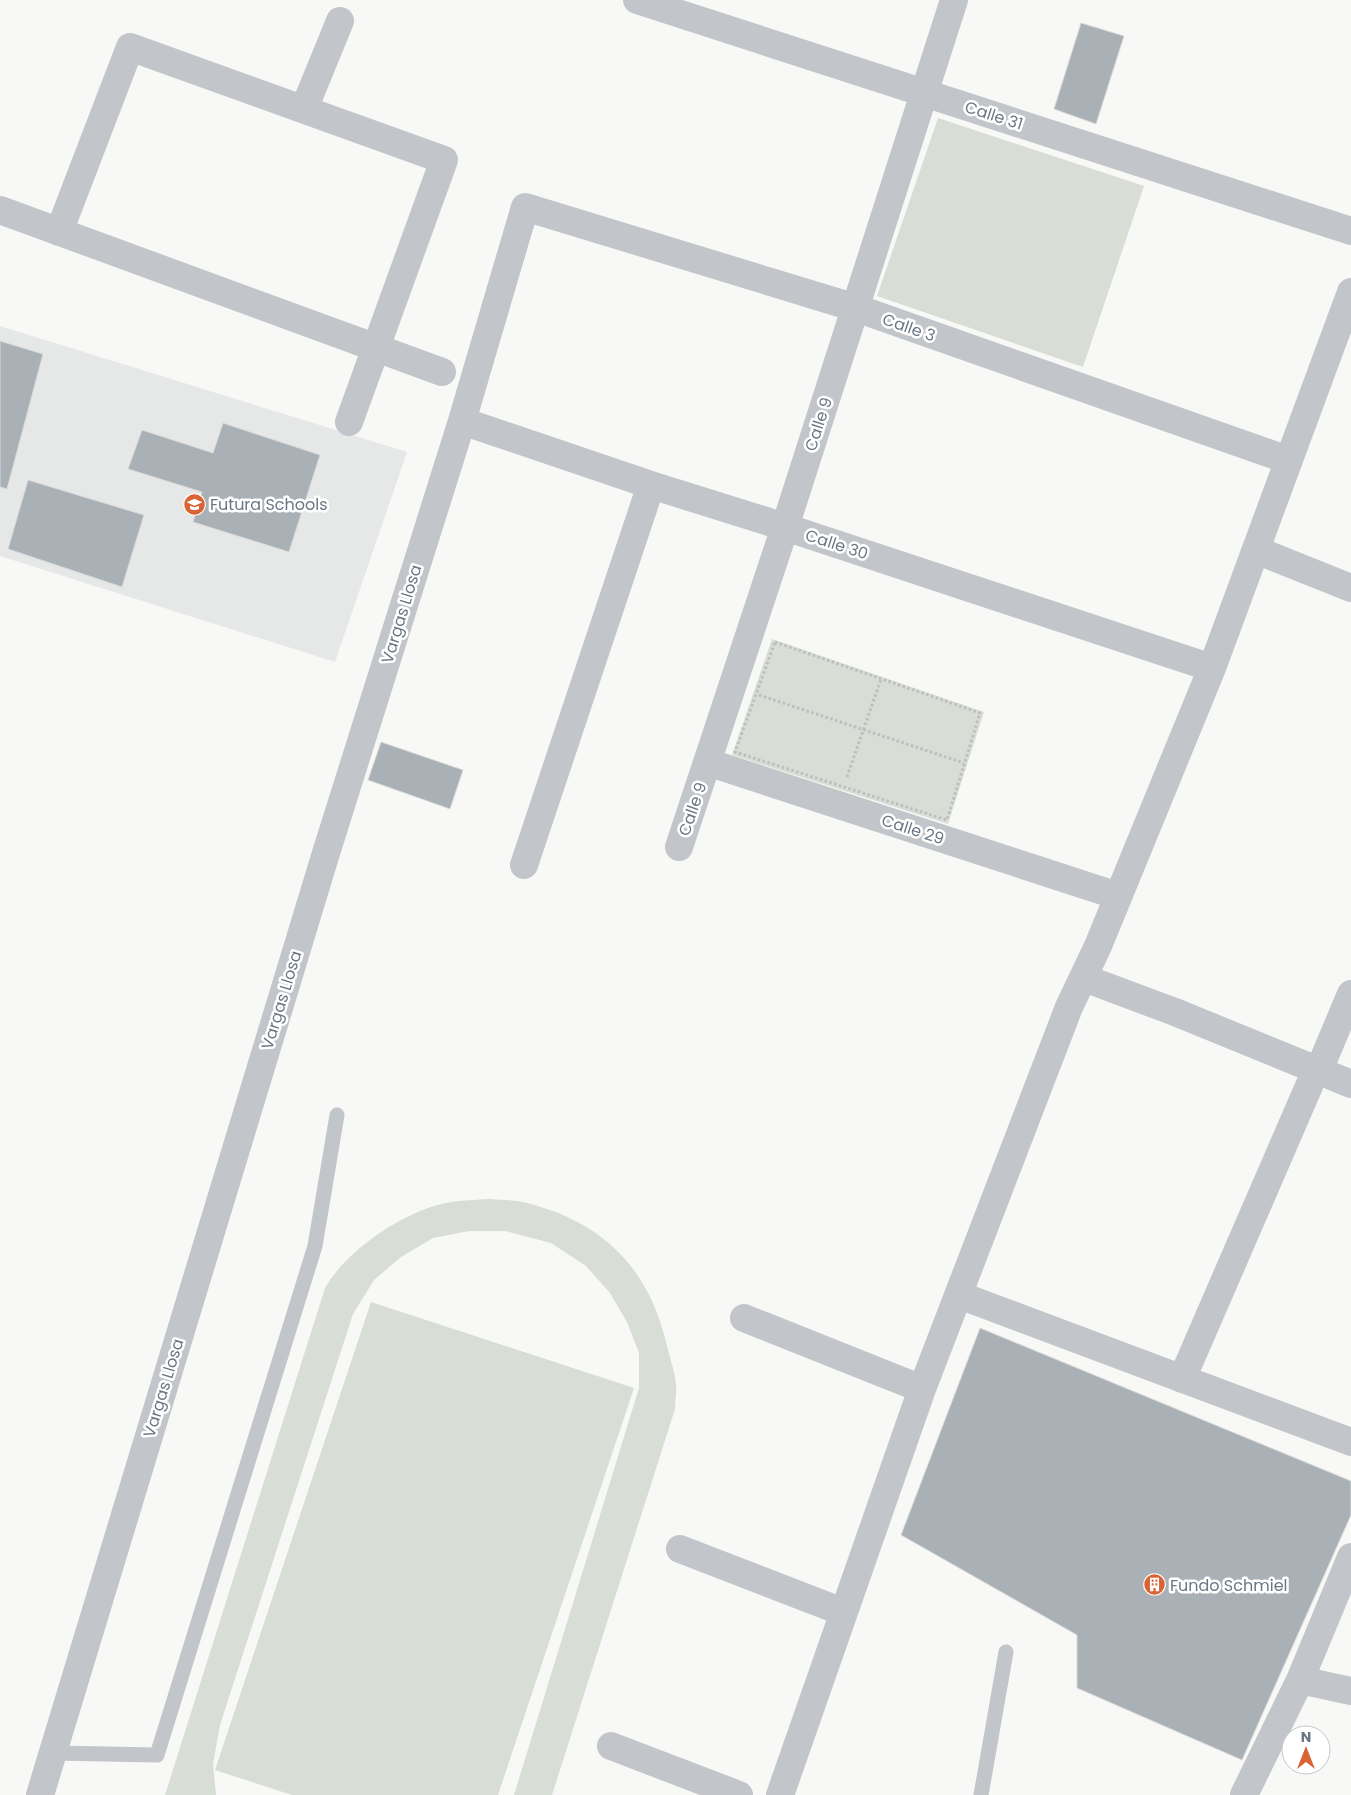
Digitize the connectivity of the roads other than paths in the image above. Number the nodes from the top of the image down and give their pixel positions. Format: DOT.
graph roads {
  1 [pos="637,0"];
  2 [pos="954,0"];
  3 [pos="340,20"];
  4 [pos="924,93"];
  5 [pos="304,109"];
  6 [pos="525,207"];
  7 [pos="0,210"];
  8 [pos="1351,231"];
  9 [pos="59,232"];
  10 [pos="1351,292"];
  11 [pos="856,308"];
  12 [pos="376,347"];
  13 [pos="442,372"];
  14 [pos="462,421"];
  15 [pos="349,422"];
  16 [pos="1288,460"];
  17 [pos="651,485"];
  18 [pos="785,527"];
  19 [pos="1256,550"];
  20 [pos="1351,588"];
  21 [pos="1212,668"];
  22 [pos="707,762"];
  23 [pos="679,847"];
  24 [pos="524,865"];
  25 [pos="1118,896"];
  26 [pos="1084,978"];
  27 [pos="1351,994"];
  28 [pos="1314,1078"];
  29 [pos="1351,1084"];
  30 [pos="337,1116"];
  31 [pos="959,1295"];
  32 [pos="744,1318"];
  33 [pos="1182,1379"];
  34 [pos="922,1389"];
  35 [pos="1351,1442"];
  36 [pos="680,1549"];
  37 [pos="1351,1557"];
  38 [pos="843,1612"];
  39 [pos="1006,1652"];
  40 [pos="1300,1680"];
  41 [pos="1351,1691"];
  42 [pos="611,1746"];
  43 [pos="53,1753"];
  44 [pos="40,1795"];
  45 [pos="739,1795"];
  46 [pos="780,1795"];
  47 [pos="982,1795"];
  48 [pos="1244,1795"];
  1 -- 4 [label="street, Calle 31"];
  2 -- 4 [label="street, Calle 9"];
  3 -- 5 [label="street"];
  4 -- 8 [label="street, Calle 31"];
  4 -- 11 [label="street, Calle 9"];
  5 -- 9 [label="street"];
  5 -- 12 [label="street"];
  6 -- 11 [label="street, Calle 3"];
  6 -- 14 [label="street, Vargas Llosa"];
  7 -- 9 [label="street"];
  9 -- 12 [label="street"];
  10 -- 16 [label="street"];
  11 -- 16 [label="street, Calle 3"];
  11 -- 18 [label="street, Calle 9"];
  12 -- 13 [label="street"];
  12 -- 15 [label="street"];
  14 -- 17 [label="street, Calle 30"];
  14 -- 43 [label="street, Vargas Llosa"];
  16 -- 19 [label="street"];
  17 -- 18 [label="street, Calle 30"];
  17 -- 24 [label="street"];
  18 -- 21 [label="street, Calle 30"];
  18 -- 22 [label="street, Calle 9"];
  19 -- 20 [label="street"];
  19 -- 21 [label="street"];
  21 -- 25 [label="street"];
  22 -- 23 [label="street, Calle 9"];
  22 -- 25 [label="street, Calle 29"];
  25 -- 26 [label="street"];
  26 -- 28 [label="street"];
  26 -- 31 [label="street"];
  27 -- 28 [label="street"];
  28 -- 29 [label="street"];
  28 -- 33 [label="street"];
  30 -- 43 [label="lane"];
  31 -- 33 [label="street"];
  31 -- 34 [label="street"];
  32 -- 34 [label="street"];
  33 -- 35 [label="street"];
  34 -- 38 [label="street"];
  36 -- 38 [label="street"];
  37 -- 40 [label="street"];
  38 -- 46 [label="street"];
  39 -- 47 [label="lane"];
  40 -- 41 [label="street"];
  40 -- 48 [label="street"];
  42 -- 45 [label="street"];
  43 -- 44 [label="street, Vargas Llosa"];
}
